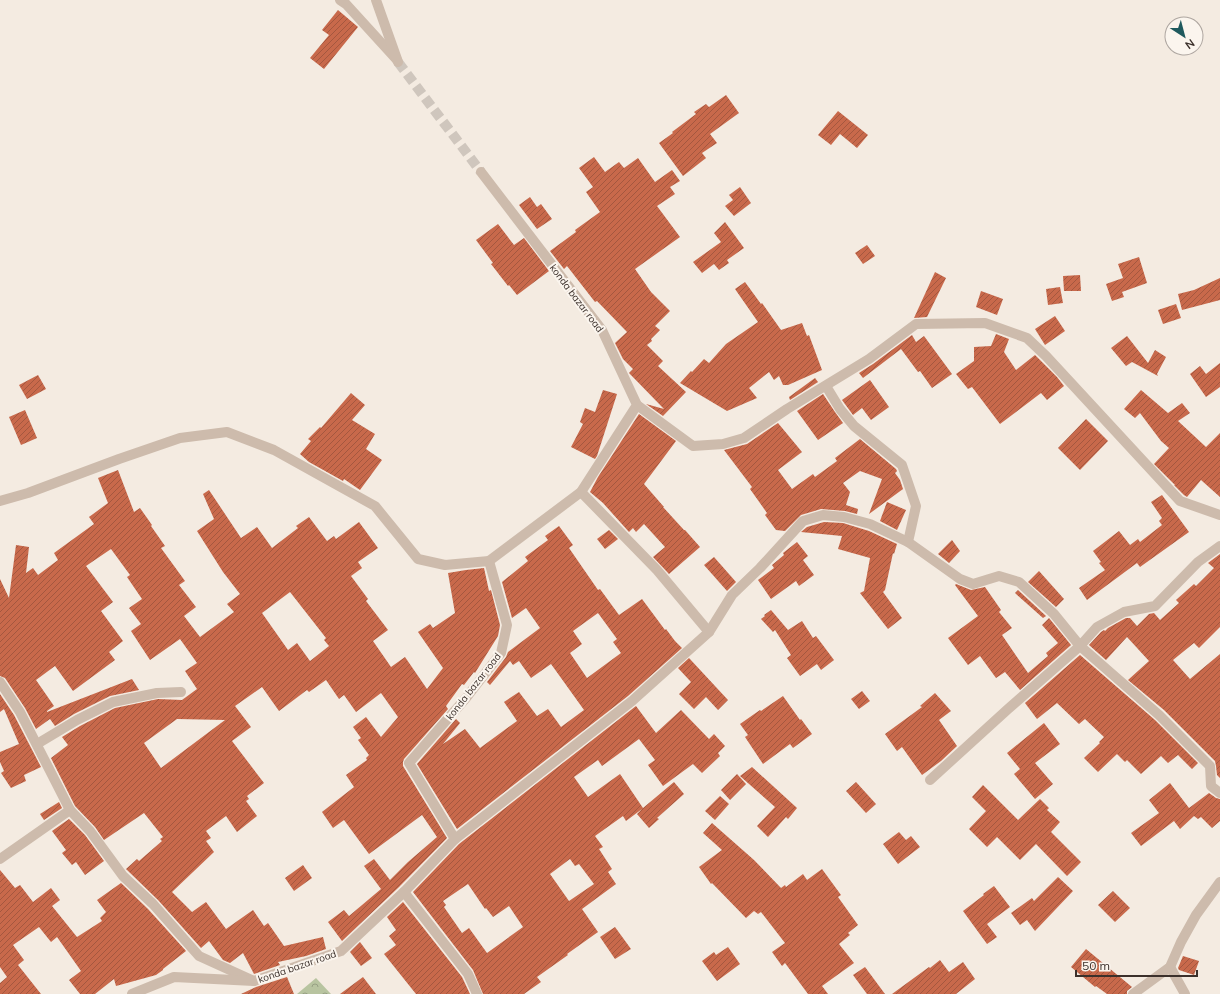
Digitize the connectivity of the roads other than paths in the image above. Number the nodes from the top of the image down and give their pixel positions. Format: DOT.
graph roads {
  1 [pos="340,0"];
  2 [pos="376,0"];
  3 [pos="481,172"];
  4 [pos="826,386"];
  5 [pos="637,405"];
  6 [pos="581,492"];
  7 [pos="0,501"];
  8 [pos="1220,515"];
  9 [pos="908,542"];
  10 [pos="1220,546"];
  11 [pos="489,561"];
  12 [pos="709,632"];
  13 [pos="1080,646"];
  14 [pos="0,682"];
  15 [pos="181,692"];
  16 [pos="37,744"];
  17 [pos="930,780"];
  18 [pos="1220,793"];
  19 [pos="70,810"];
  20 [pos="455,840"];
  21 [pos="0,859"];
  22 [pos="1220,882"];
  23 [pos="404,892"];
  24 [pos="1170,968"];
  25 [pos="254,981"];
  26 [pos="132,994"];
  27 [pos="477,994"];
  28 [pos="1133,994"];
  29 [pos="1185,994"];
  1 -- 2 [label="street"];
  3 -- 5 [label="street, konda bazar road"];
  4 -- 5 [label="street"];
  4 -- 8 [label="street"];
  4 -- 9 [label="street"];
  5 -- 6 [label="street"];
  6 -- 11 [label="street"];
  6 -- 12 [label="street"];
  7 -- 11 [label="street"];
  9 -- 12 [label="street"];
  9 -- 13 [label="street"];
  10 -- 13 [label="street"];
  11 -- 20 [label="street, konda bazar road"];
  12 -- 20 [label="street"];
  13 -- 17 [label="street"];
  13 -- 18 [label="street"];
  14 -- 16 [label="street"];
  15 -- 16 [label="street"];
  16 -- 19 [label="street"];
  19 -- 21 [label="street"];
  19 -- 25 [label="street"];
  20 -- 23 [label="street, konda bazar road"];
  22 -- 24 [label="street"];
  23 -- 25 [label="street, konda bazar road"];
  23 -- 27 [label="street"];
  24 -- 28 [label="street"];
  24 -- 29 [label="street"];
  25 -- 26 [label="street, konda bazar road"];
}
